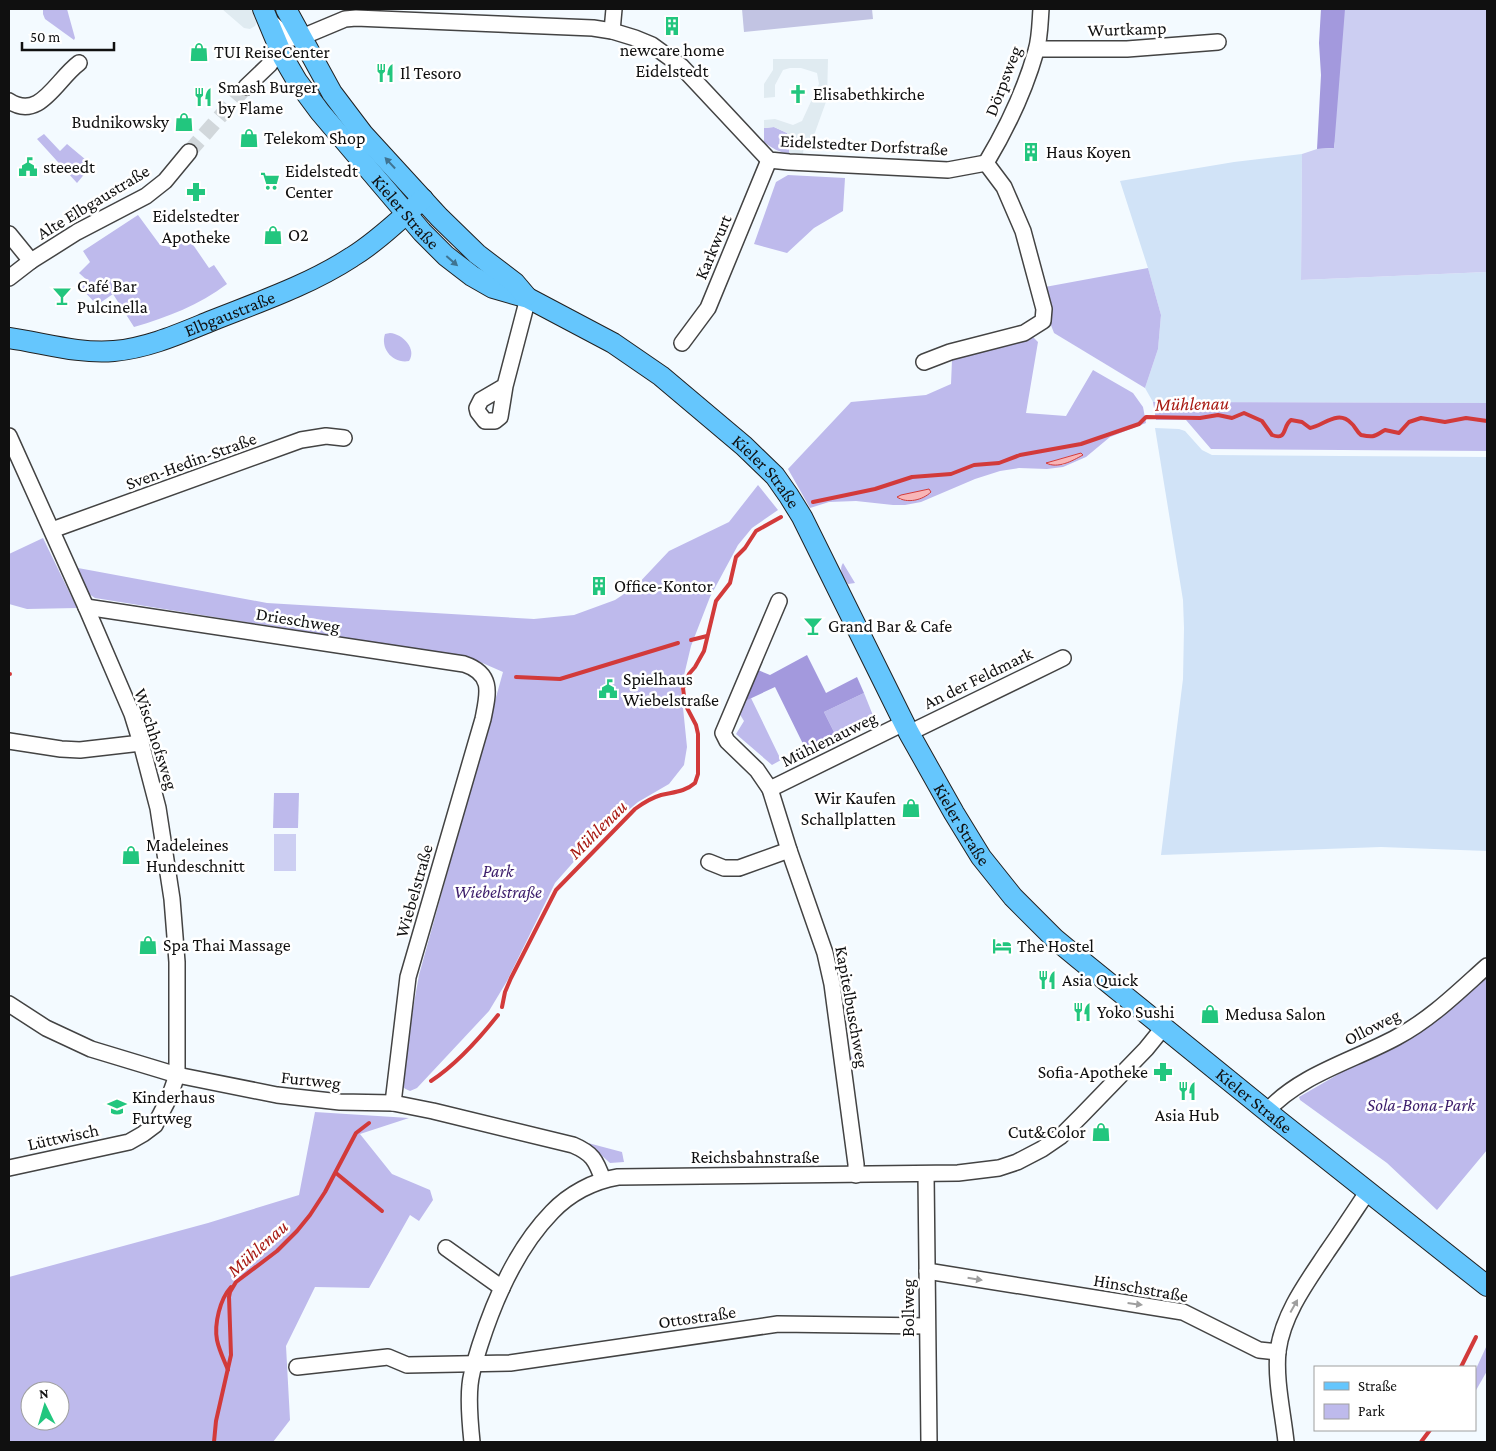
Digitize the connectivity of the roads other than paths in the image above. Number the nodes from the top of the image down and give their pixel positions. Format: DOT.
graph roads {
  1 [pos="286,9"];
  2 [pos="614,9"];
  3 [pos="1041,9"];
  4 [pos="264,12"];
  5 [pos="612,31"];
  6 [pos="302,37"];
  7 [pos="1218,42"];
  8 [pos="1037,49"];
  9 [pos="79,63"];
  10 [pos="270,64"];
  11 [pos="246,87"];
  12 [pos="9,101"];
  13 [pos="189,152"];
  14 [pos="770,160"];
  15 [pos="986,162"];
  16 [pos="423,199"];
  17 [pos="406,213"];
  18 [pos="9,234"];
  19 [pos="31,261"];
  20 [pos="9,278"];
  21 [pos="528,298"];
  22 [pos="9,338"];
  23 [pos="682,344"];
  24 [pos="924,362"];
  25 [pos="505,386"];
  26 [pos="9,436"];
  27 [pos="344,438"];
  28 [pos="52,530"];
  29 [pos="779,601"];
  30 [pos="86,607"];
  31 [pos="1063,658"];
  32 [pos="488,692"];
  33 [pos="907,728"];
  34 [pos="9,740"];
  35 [pos="141,743"];
  36 [pos="770,789"];
  37 [pos="789,850"];
  38 [pos="709,862"];
  39 [pos="1487,966"];
  40 [pos="9,1004"];
  41 [pos="1163,1028"];
  42 [pos="177,1074"];
  43 [pos="393,1103"];
  44 [pos="1267,1111"];
  45 [pos="9,1168"];
  46 [pos="926,1174"];
  47 [pos="856,1176"];
  48 [pos="603,1180"];
  49 [pos="1368,1191"];
  50 [pos="446,1248"];
  51 [pos="927,1271"];
  52 [pos="1487,1286"];
  53 [pos="502,1288"];
  54 [pos="927,1326"];
  55 [pos="1278,1352"];
  56 [pos="474,1364"];
  57 [pos="297,1367"];
  58 [pos="472,1442"];
  59 [pos="928,1442"];
  60 [pos="1286,1442"];
  1 -- 6 [label="main road, Kieler Straße"];
  2 -- 5 [label="street"];
  3 -- 8 [label="street, Dörpsweg"];
  4 -- 6 [label="street"];
  4 -- 17 [label="main road, Kieler Straße"];
  5 -- 6 [label="street, Eidelstedter Dorfstraße"];
  5 -- 14 [label="street, Eidelstedter Dorfstraße"];
  16 -- 6 [label="main road, Kieler Straße, one-way"];
  7 -- 8 [label="street, Wurtkamp"];
  8 -- 15 [label="street, Dörpsweg"];
  9 -- 12 [label="street"];
  10 -- 11 [label="street"];
  13 -- 19 [label="street, Alte Elbgaustraße"];
  14 -- 15 [label="street, Eidelstedter Dorfstraße"];
  14 -- 23 [label="street, Karkwurt"];
  15 -- 24 [label="street"];
  16 -- 17 [label="main road, Elbgaustraße"];
  16 -- 21 [label="main road, Kieler Straße"];
  17 -- 21 [label="main road, Kieler Straße, one-way"];
  17 -- 22 [label="main road, Elbgaustraße"];
  18 -- 19 [label="street"];
  19 -- 20 [label="street, Alte Elbgaustraße"];
  21 -- 25 [label="street"];
  21 -- 33 [label="main road, Kieler Straße"];
  26 -- 28 [label="street, Wischhofsweg"];
  27 -- 28 [label="street, Sven-Hedin-Straße"];
  28 -- 30 [label="street, Wischhofsweg"];
  29 -- 36 [label="street, Kapitelbuschweg"];
  30 -- 32 [label="street, Drieschweg"];
  30 -- 35 [label="street, Wischhofsweg"];
  31 -- 33 [label="street, An der Feldmark"];
  32 -- 43 [label="street, Wiebelstraße"];
  33 -- 36 [label="street, Mühlenauweg"];
  33 -- 41 [label="main road, Kieler Straße"];
  34 -- 35 [label="street"];
  35 -- 42 [label="street, Wischhofsweg"];
  36 -- 37 [label="street, Kapitelbuschweg"];
  37 -- 38 [label="street"];
  37 -- 47 [label="street, Kapitelbuschweg"];
  39 -- 44 [label="street, Olloweg"];
  40 -- 42 [label="street, Furtweg"];
  41 -- 44 [label="main road, Kieler Straße"];
  41 -- 46 [label="street, Reichsbahnstraße"];
  42 -- 43 [label="street, Furtweg"];
  42 -- 45 [label="street, Lüttwisch"];
  43 -- 48 [label="street, Furtweg"];
  44 -- 49 [label="main road, Kieler Straße"];
  46 -- 47 [label="street, Reichsbahnstraße"];
  46 -- 51 [label="street, Bollweg"];
  47 -- 48 [label="street, Reichsbahnstraße"];
  48 -- 53 [label="street, Reichsbahnstraße"];
  49 -- 52 [label="main road, Kieler Straße"];
  55 -- 49 [label="street, one-way"];
  50 -- 53 [label="street"];
  51 -- 54 [label="street, Bollweg"];
  51 -- 55 [label="street, Hinschstraße, one-way"];
  53 -- 56 [label="street, Reichsbahnstraße"];
  54 -- 56 [label="street, Ottostraße"];
  54 -- 59 [label="street, Bollweg"];
  55 -- 60 [label="street"];
  56 -- 57 [label="street, Ottostraße"];
  56 -- 58 [label="street, Reichsbahnstraße"];
}
